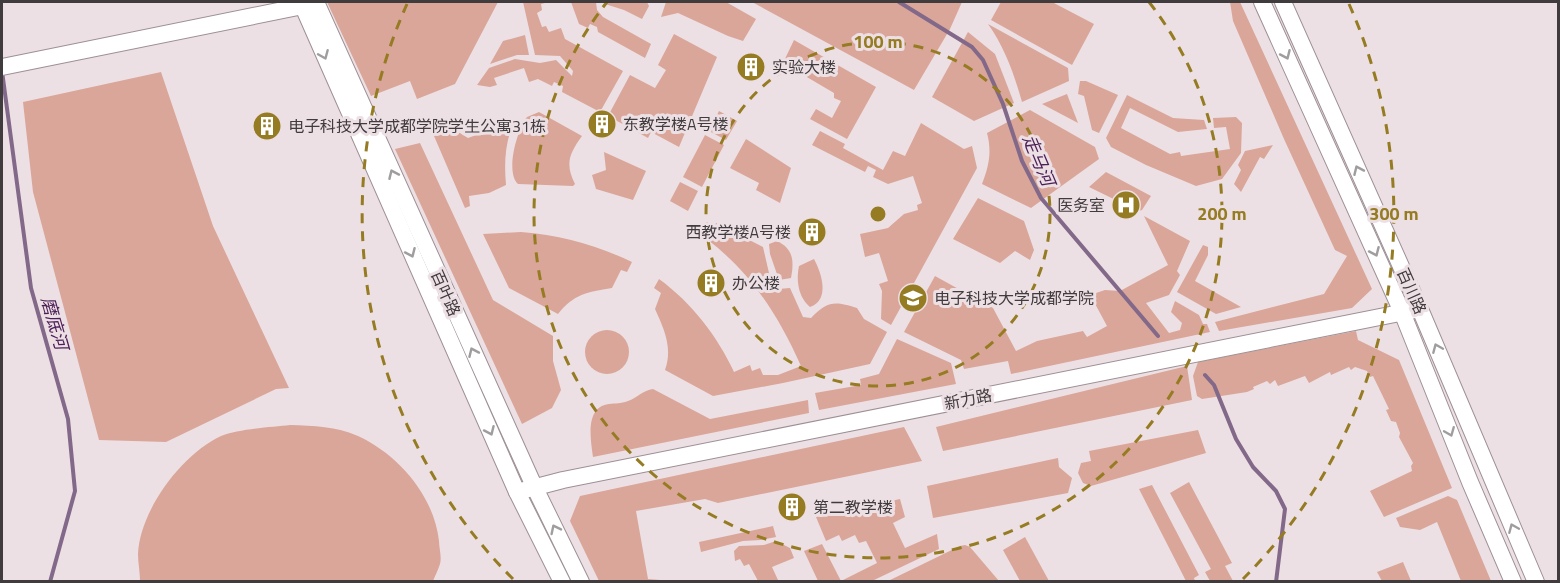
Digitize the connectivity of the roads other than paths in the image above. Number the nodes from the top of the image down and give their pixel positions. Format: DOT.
graph roads {
  1 [pos="1262,2"];
  2 [pos="1283,2"];
  3 [pos="308,3"];
  4 [pos="2,67"];
  5 [pos="1420,309"];
  6 [pos="1402,312"];
  7 [pos="534,486"];
  8 [pos="517,492"];
  9 [pos="562,582"];
  10 [pos="581,582"];
  11 [pos="1513,582"];
  12 [pos="1536,582"];
  1 -- 6 [label="street, 百川路, one-way"];
  5 -- 2 [label="street, 百川路, one-way"];
  3 -- 4 [label="street"];
  7 -- 3 [label="street, 百叶路, one-way"];
  3 -- 8 [label="street, 百叶路, one-way"];
  5 -- 6 [label="street, 新力路"];
  12 -- 5 [label="street, 百川路, one-way"];
  6 -- 7 [label="street, 新力路"];
  6 -- 11 [label="street, 百川路, one-way"];
  7 -- 8 [label="street, 新力路"];
  10 -- 7 [label="street, 百叶路, one-way"];
  8 -- 9 [label="street, 百叶路"];
}
